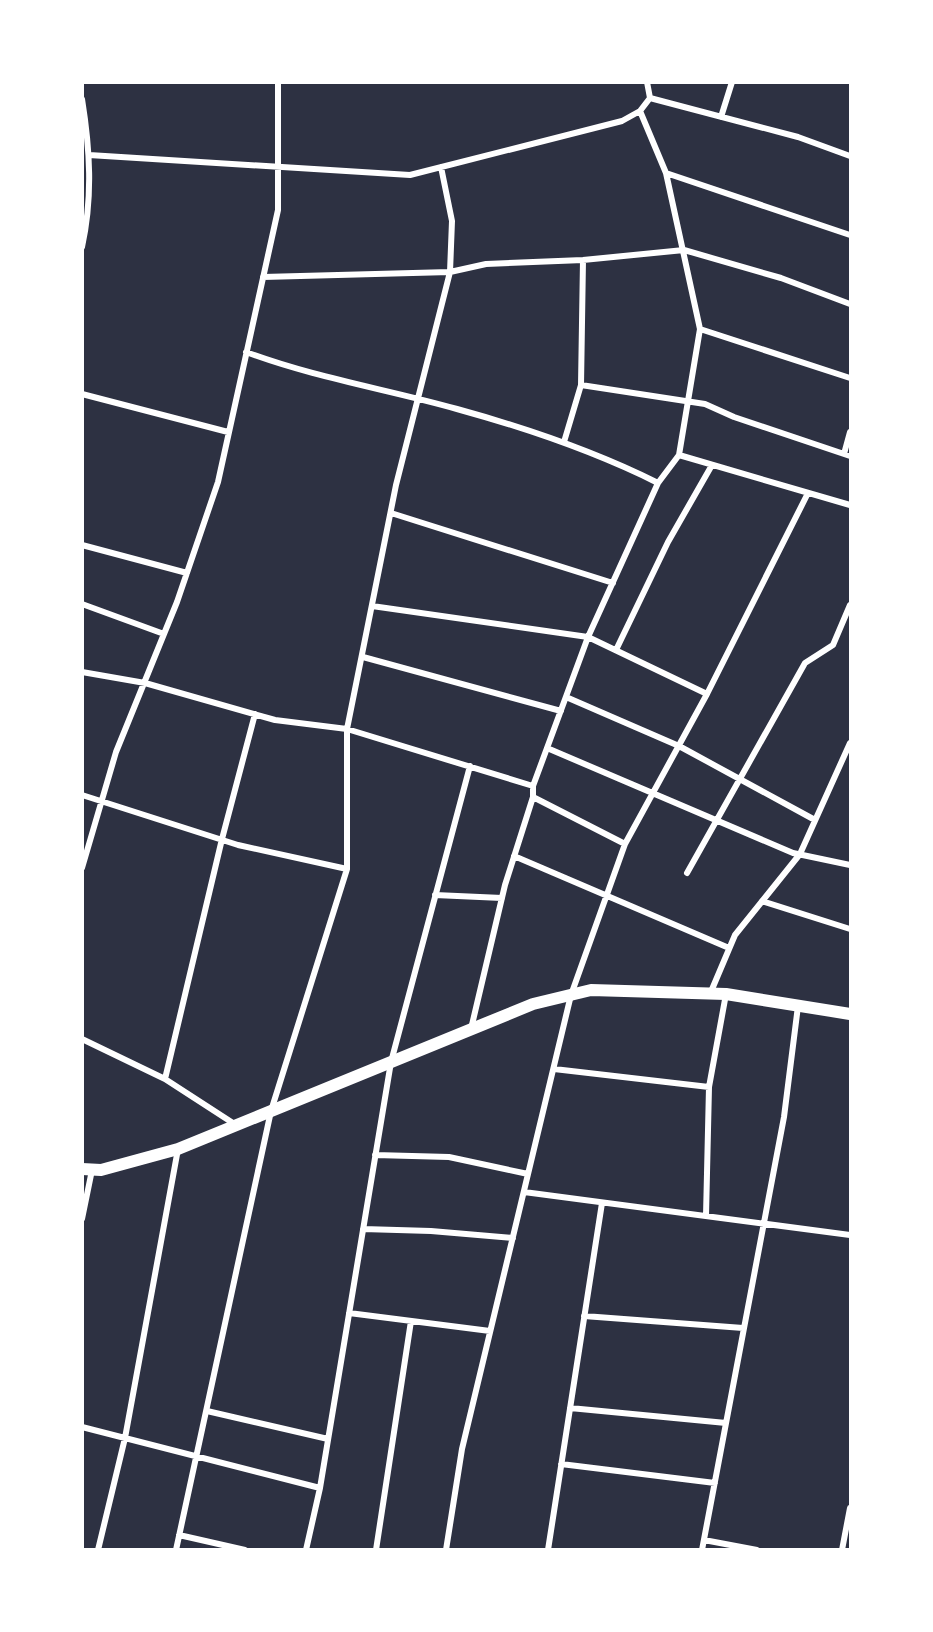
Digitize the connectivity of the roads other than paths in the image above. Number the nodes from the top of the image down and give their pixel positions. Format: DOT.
graph roads {
  1 [pos="278,82"];
  2 [pos="647,82"];
  3 [pos="732,82"];
  4 [pos="650,98"];
  5 [pos="82,99"];
  6 [pos="640,111"];
  7 [pos="721,117"];
  8 [pos="89,155"];
  9 [pos="850,156"];
  10 [pos="279,167"];
  11 [pos="441,167"];
  12 [pos="666,173"];
  13 [pos="850,235"];
  14 [pos="82,247"];
  15 [pos="684,250"];
  16 [pos="583,260"];
  17 [pos="450,272"];
  18 [pos="263,277"];
  19 [pos="850,304"];
  20 [pos="700,329"];
  21 [pos="246,352"];
  22 [pos="850,378"];
  23 [pos="581,385"];
  24 [pos="82,394"];
  25 [pos="687,400"];
  26 [pos="418,401"];
  27 [pos="228,432"];
  28 [pos="850,432"];
  29 [pos="564,442"];
  30 [pos="679,455"];
  31 [pos="847,455"];
  32 [pos="712,465"];
  33 [pos="658,483"];
  34 [pos="808,493"];
  35 [pos="850,505"];
  36 [pos="391,513"];
  37 [pos="82,545"];
  38 [pos="187,573"];
  39 [pos="613,583"];
  40 [pos="82,604"];
  41 [pos="850,605"];
  42 [pos="372,606"];
  43 [pos="164,634"];
  44 [pos="588,637"];
  45 [pos="616,650"];
  46 [pos="363,657"];
  47 [pos="82,672"];
  48 [pos="145,683"];
  49 [pos="707,694"];
  50 [pos="566,697"];
  51 [pos="561,711"];
  52 [pos="255,714"];
  53 [pos="347,729"];
  54 [pos="850,743"];
  55 [pos="679,746"];
  56 [pos="547,748"];
  57 [pos="470,766"];
  58 [pos="739,780"];
  59 [pos="533,786"];
  60 [pos="653,793"];
  61 [pos="82,795"];
  62 [pos="534,797"];
  63 [pos="102,802"];
  64 [pos="815,820"];
  65 [pos="715,822"];
  66 [pos="222,839"];
  67 [pos="625,844"];
  68 [pos="800,854"];
  69 [pos="514,856"];
  70 [pos="850,865"];
  71 [pos="82,868"];
  72 [pos="347,869"];
  73 [pos="687,873"];
  74 [pos="607,894"];
  75 [pos="435,895"];
  76 [pos="502,898"];
  77 [pos="762,901"];
  78 [pos="850,929"];
  79 [pos="729,948"];
  80 [pos="710,994"];
  81 [pos="726,994"];
  82 [pos="572,995"];
  83 [pos="798,1006"];
  84 [pos="850,1014"];
  85 [pos="471,1029"];
  86 [pos="82,1039"];
  87 [pos="390,1062"];
  88 [pos="554,1069"];
  89 [pos="165,1079"];
  90 [pos="709,1087"];
  91 [pos="271,1111"];
  92 [pos="236,1125"];
  93 [pos="178,1149"];
  94 [pos="375,1155"];
  95 [pos="88,1169"];
  96 [pos="528,1174"];
  97 [pos="524,1192"];
  98 [pos="602,1203"];
  99 [pos="706,1216"];
  100 [pos="82,1219"];
  101 [pos="763,1224"];
  102 [pos="363,1229"];
  103 [pos="850,1235"];
  104 [pos="513,1238"];
  105 [pos="349,1312"];
  106 [pos="584,1316"];
  107 [pos="411,1321"];
  108 [pos="743,1328"];
  109 [pos="490,1331"];
  110 [pos="570,1408"];
  111 [pos="207,1411"];
  112 [pos="726,1423"];
  113 [pos="82,1427"];
  114 [pos="124,1438"];
  115 [pos="328,1439"];
  116 [pos="197,1457"];
  117 [pos="561,1464"];
  118 [pos="714,1483"];
  119 [pos="320,1488"];
  120 [pos="850,1508"];
  121 [pos="179,1535"];
  122 [pos="704,1540"];
  123 [pos="98,1550"];
  124 [pos="176,1550"];
  125 [pos="245,1550"];
  126 [pos="306,1550"];
  127 [pos="376,1550"];
  128 [pos="446,1550"];
  129 [pos="548,1550"];
  130 [pos="702,1550"];
  131 [pos="757,1550"];
  132 [pos="842,1550"];
  1 -- 10 [label="street"];
  2 -- 4 [label="street"];
  3 -- 7 [label="street"];
  4 -- 6 [label="street"];
  4 -- 7 [label="street"];
  5 -- 8 [label="street"];
  6 -- 11 [label="street"];
  6 -- 12 [label="street"];
  7 -- 9 [label="street"];
  8 -- 10 [label="street"];
  8 -- 14 [label="street"];
  10 -- 11 [label="street"];
  10 -- 18 [label="street"];
  11 -- 17 [label="street"];
  12 -- 13 [label="street"];
  12 -- 15 [label="street"];
  15 -- 16 [label="street"];
  15 -- 19 [label="street"];
  15 -- 20 [label="street"];
  16 -- 17 [label="street"];
  16 -- 23 [label="street"];
  17 -- 18 [label="street"];
  17 -- 26 [label="street"];
  18 -- 21 [label="street"];
  20 -- 22 [label="street"];
  20 -- 25 [label="street"];
  21 -- 26 [label="street"];
  21 -- 27 [label="street"];
  23 -- 25 [label="street"];
  23 -- 29 [label="street"];
  24 -- 27 [label="street"];
  25 -- 30 [label="street"];
  25 -- 31 [label="street"];
  26 -- 29 [label="street"];
  26 -- 36 [label="street"];
  27 -- 38 [label="street"];
  28 -- 31 [label="street"];
  29 -- 33 [label="street"];
  30 -- 32 [label="street"];
  30 -- 33 [label="street"];
  32 -- 34 [label="street"];
  32 -- 45 [label="street"];
  33 -- 39 [label="street"];
  34 -- 35 [label="street"];
  34 -- 49 [label="street"];
  36 -- 39 [label="street"];
  36 -- 42 [label="street"];
  37 -- 38 [label="street"];
  38 -- 43 [label="street"];
  39 -- 44 [label="street"];
  40 -- 43 [label="street"];
  41 -- 58 [label="street"];
  42 -- 44 [label="street"];
  42 -- 46 [label="street"];
  43 -- 48 [label="street"];
  44 -- 45 [label="street"];
  44 -- 50 [label="street"];
  45 -- 49 [label="street"];
  46 -- 51 [label="street"];
  46 -- 53 [label="street"];
  47 -- 48 [label="street"];
  48 -- 52 [label="street"];
  48 -- 63 [label="street"];
  49 -- 55 [label="street"];
  50 -- 51 [label="street"];
  50 -- 55 [label="street"];
  51 -- 56 [label="street"];
  52 -- 53 [label="street"];
  52 -- 66 [label="street"];
  53 -- 57 [label="street"];
  53 -- 72 [label="street"];
  54 -- 64 [label="street"];
  55 -- 58 [label="street"];
  55 -- 60 [label="street"];
  56 -- 59 [label="street"];
  56 -- 60 [label="street"];
  57 -- 59 [label="street"];
  57 -- 75 [label="street"];
  58 -- 64 [label="street"];
  58 -- 65 [label="street"];
  59 -- 62 [label="street"];
  60 -- 65 [label="street"];
  60 -- 67 [label="street"];
  61 -- 63 [label="street"];
  62 -- 67 [label="street"];
  62 -- 69 [label="street"];
  63 -- 66 [label="street"];
  63 -- 71 [label="street"];
  64 -- 68 [label="street"];
  65 -- 68 [label="street"];
  65 -- 73 [label="street"];
  66 -- 72 [label="street"];
  66 -- 89 [label="street"];
  67 -- 74 [label="street"];
  68 -- 70 [label="street"];
  68 -- 77 [label="street"];
  69 -- 74 [label="street"];
  69 -- 76 [label="street"];
  72 -- 91 [label="street"];
  74 -- 79 [label="street"];
  74 -- 82 [label="street"];
  75 -- 76 [label="street"];
  75 -- 87 [label="street"];
  76 -- 85 [label="street"];
  77 -- 78 [label="street"];
  77 -- 79 [label="street"];
  79 -- 80 [label="street"];
  80 -- 81 [label="main road"];
  80 -- 82 [label="main road"];
  81 -- 83 [label="main road"];
  81 -- 90 [label="street"];
  82 -- 85 [label="main road"];
  82 -- 88 [label="street"];
  83 -- 84 [label="main road"];
  83 -- 101 [label="street"];
  85 -- 87 [label="main road"];
  86 -- 89 [label="street"];
  87 -- 91 [label="main road"];
  87 -- 94 [label="street"];
  88 -- 90 [label="street"];
  88 -- 96 [label="street"];
  89 -- 92 [label="street"];
  90 -- 99 [label="street"];
  91 -- 92 [label="main road"];
  91 -- 111 [label="street"];
  92 -- 93 [label="main road"];
  93 -- 95 [label="main road"];
  93 -- 114 [label="street"];
  94 -- 96 [label="street"];
  94 -- 102 [label="street"];
  95 -- 100 [label="street"];
  96 -- 97 [label="street"];
  97 -- 98 [label="street"];
  97 -- 104 [label="street"];
  98 -- 99 [label="street"];
  98 -- 106 [label="street"];
  99 -- 101 [label="street"];
  101 -- 103 [label="street"];
  101 -- 108 [label="street"];
  102 -- 104 [label="street"];
  102 -- 105 [label="street"];
  104 -- 109 [label="street"];
  105 -- 107 [label="street"];
  105 -- 115 [label="street"];
  106 -- 108 [label="street"];
  106 -- 110 [label="street"];
  107 -- 109 [label="street"];
  107 -- 127 [label="street"];
  108 -- 112 [label="street"];
  109 -- 128 [label="street"];
  110 -- 112 [label="street"];
  110 -- 117 [label="street"];
  111 -- 115 [label="street"];
  111 -- 116 [label="street"];
  112 -- 118 [label="street"];
  113 -- 114 [label="street"];
  114 -- 116 [label="street"];
  114 -- 123 [label="street"];
  115 -- 119 [label="street"];
  116 -- 119 [label="street"];
  116 -- 121 [label="street"];
  117 -- 118 [label="street"];
  117 -- 129 [label="street"];
  118 -- 122 [label="street"];
  119 -- 126 [label="street"];
  120 -- 132 [label="street"];
  121 -- 124 [label="street"];
  121 -- 125 [label="street"];
  122 -- 130 [label="street"];
  122 -- 131 [label="street"];
}
